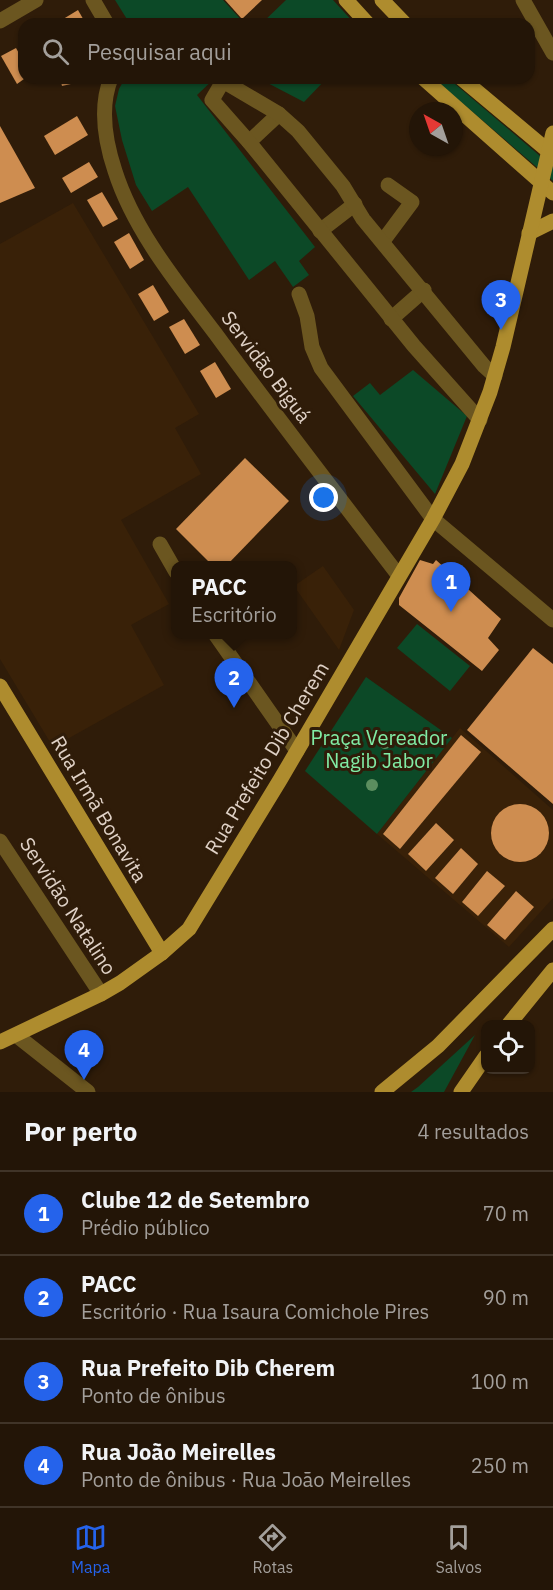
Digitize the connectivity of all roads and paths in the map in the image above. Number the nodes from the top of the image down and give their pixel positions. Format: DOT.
graph roads {
  1 [pos="36,0"];
  2 [pos="93,0"];
  3 [pos="346,0"];
  4 [pos="382,0"];
  5 [pos="523,0"];
  6 [pos="104,18"];
  7 [pos="362,18"];
  8 [pos="399,18"];
  9 [pos="533,18"];
  10 [pos="0,21"];
  11 [pos="535,21"];
  12 [pos="553,53"];
  13 [pos="109,84"];
  14 [pos="222,84"];
  15 [pos="229,84"];
  16 [pos="430,84"];
  17 [pos="468,84"];
  18 [pos="279,114"];
  19 [pos="553,122"];
  20 [pos="523,131"];
  21 [pos="553,133"];
  22 [pos="249,142"];
  23 [pos="551,153"];
  24 [pos="541,183"];
  25 [pos="388,185"];
  26 [pos="553,193"];
  27 [pos="354,204"];
  28 [pos="553,221"];
  29 [pos="320,231"];
  30 [pos="529,233"];
  31 [pos="383,241"];
  32 [pos="424,290"];
  33 [pos="299,294"];
  34 [pos="392,319"];
  35 [pos="495,376"];
  36 [pos="480,420"];
  37 [pos="433,519"];
  38 [pos="160,544"];
  39 [pos="171,563"];
  40 [pos="399,576"];
  41 [pos="553,620"];
  42 [pos="219,639"];
  43 [pos="0,686"];
  44 [pos="297,751"];
  45 [pos="0,841"];
  46 [pos="553,929"];
  47 [pos="162,953"];
  48 [pos="553,970"];
  49 [pos="101,994"];
  50 [pos="512,1020"];
  51 [pos="16,1035"];
  52 [pos="0,1042"];
  53 [pos="481,1063"];
  54 [pos="88,1092"];
  55 [pos="382,1092"];
  56 [pos="461,1092"];
  1 -- 10 [label="street"];
  2 -- 6 [label="street"];
  3 -- 7 [label="main road"];
  4 -- 8 [label="main road"];
  5 -- 9 [label="street"];
  11 -- 12 [label="street"];
  13 -- 40 [label="street, Servidão Biguá"];
  14 -- 22 [label="street"];
  15 -- 18 [label="street"];
  16 -- 24 [label="main road"];
  17 -- 20 [label="main road"];
  18 -- 22 [label="street"];
  18 -- 27 [label="street"];
  19 -- 20 [label="main road"];
  20 -- 23 [label="main road"];
  21 -- 23 [label="main road, Rua Prefeito Dib Cherem"];
  22 -- 29 [label="street"];
  23 -- 24 [label="main road, Rua Prefeito Dib Cherem"];
  24 -- 26 [label="main road"];
  24 -- 30 [label="main road, Rua Prefeito Dib Cherem"];
  25 -- 31 [label="street"];
  27 -- 29 [label="street"];
  27 -- 31 [label="street"];
  28 -- 30 [label="main road"];
  29 -- 34 [label="street"];
  30 -- 35 [label="main road, Rua Prefeito Dib Cherem"];
  31 -- 32 [label="street"];
  32 -- 34 [label="street"];
  32 -- 35 [label="street"];
  33 -- 37 [label="street"];
  34 -- 36 [label="street"];
  35 -- 36 [label="main road, Rua Prefeito Dib Cherem"];
  36 -- 37 [label="main road, Rua Prefeito Dib Cherem"];
  37 -- 40 [label="main road, Rua Prefeito Dib Cherem"];
  37 -- 41 [label="street"];
  38 -- 39 [label="street"];
  40 -- 44 [label="main road, Rua Prefeito Dib Cherem"];
  42 -- 44 [label="street"];
  43 -- 47 [label="main road, Rua Irmã Bonavita"];
  44 -- 47 [label="main road, Rua Prefeito Dib Cherem"];
  45 -- 49 [label="street, Servidão Natalino"];
  46 -- 55 [label="main road"];
  47 -- 49 [label="main road, Rua Prefeito Dib Cherem"];
  48 -- 50 [label="main road"];
  49 -- 51 [label="main road, Rua Prefeito Dib Cherem"];
  51 -- 52 [label="main road, Rua Prefeito Dib Cherem"];
  51 -- 54 [label="street"];
  53 -- 56 [label="main road"];
}
